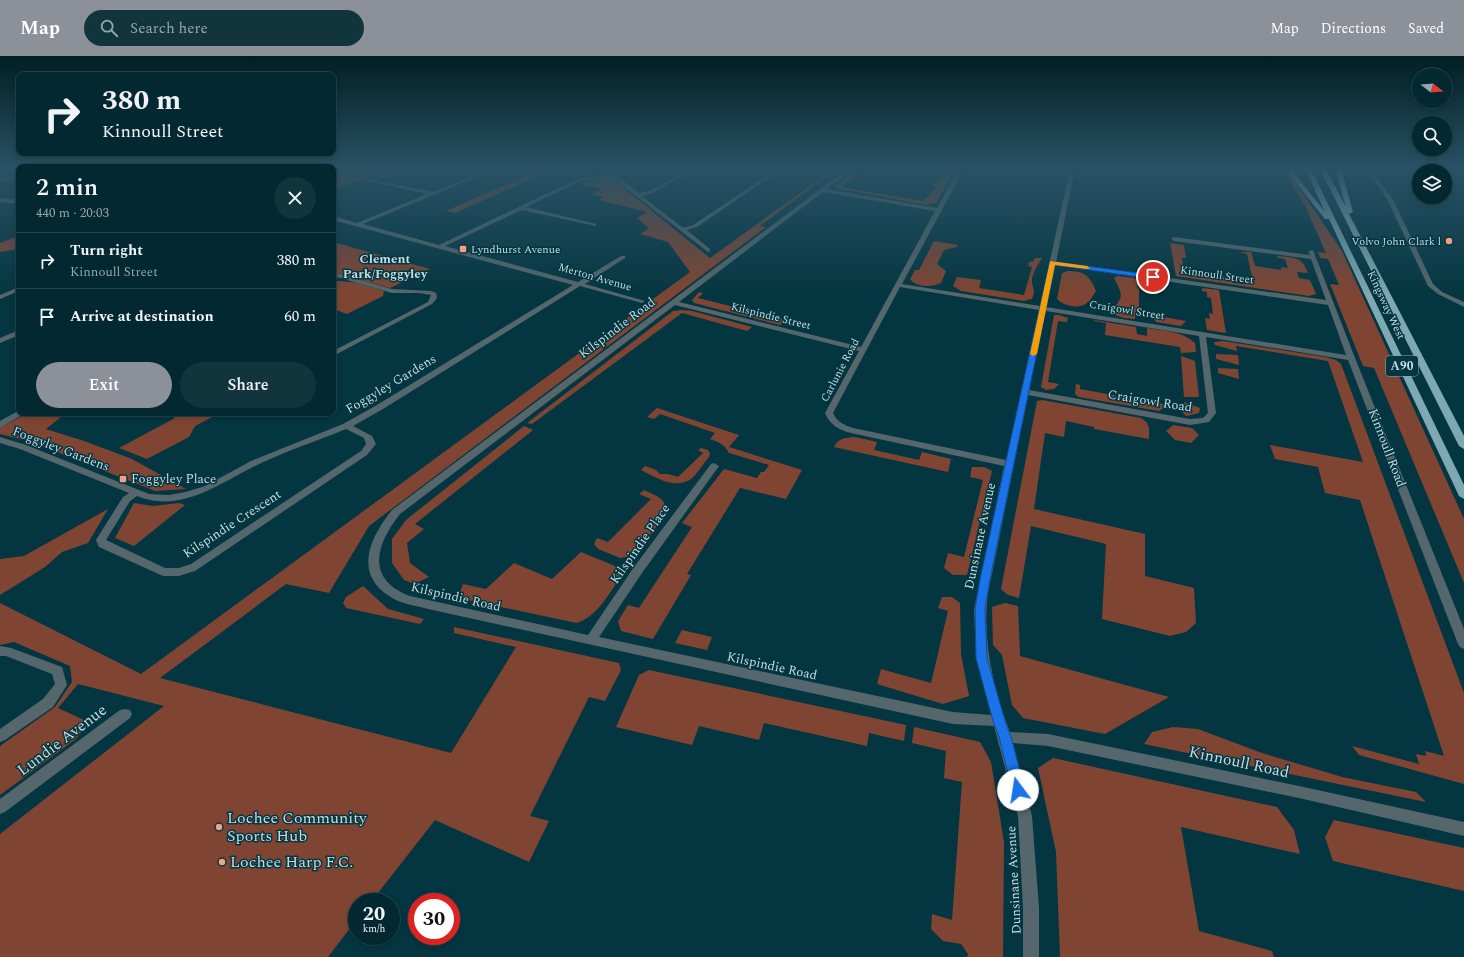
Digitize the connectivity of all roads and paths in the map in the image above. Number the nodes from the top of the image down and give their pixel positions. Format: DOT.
graph roads {
  1 [pos="391,211"];
  2 [pos="516,211"];
  3 [pos="535,211"];
  4 [pos="657,211"];
  5 [pos="717,211"];
  6 [pos="794,211"];
  7 [pos="939,211"];
  8 [pos="1063,211"];
  9 [pos="1321,211"];
  10 [pos="1329,211"];
  11 [pos="1344,211"];
  12 [pos="1349,211"];
  13 [pos="1396,211"];
  14 [pos="336,219"];
  15 [pos="359,224"];
  16 [pos="594,225"];
  17 [pos="682,230"];
  18 [pos="1355,232"];
  19 [pos="1341,236"];
  20 [pos="1174,239"];
  21 [pos="441,246"];
  22 [pos="708,250"];
  23 [pos="623,257"];
  24 [pos="1052,262"];
  25 [pos="336,275"];
  26 [pos="342,277"];
  27 [pos="336,280"];
  28 [pos="580,283"];
  29 [pos="898,285"];
  30 [pos="16,290"];
  31 [pos="16,294"];
  32 [pos="0,297"];
  33 [pos="0,301"];
  34 [pos="642,301"];
  35 [pos="672,302"];
  36 [pos="1331,303"];
  37 [pos="1464,305"];
  38 [pos="1043,308"];
  39 [pos="16,333"];
  40 [pos="1202,333"];
  41 [pos="0,341"];
  42 [pos="863,350"];
  43 [pos="336,352"];
  44 [pos="1351,358"];
  45 [pos="1026,392"];
  46 [pos="16,416"];
  47 [pos="0,425"];
  48 [pos="346,426"];
  49 [pos="0,440"];
  50 [pos="1464,446"];
  51 [pos="1010,464"];
  52 [pos="714,466"];
  53 [pos="135,492"];
  54 [pos="1464,496"];
  55 [pos="591,640"];
  56 [pos="1464,644"];
  57 [pos="0,651"];
  58 [pos="125,714"];
  59 [pos="999,721"];
  60 [pos="0,736"];
  61 [pos="1005,737"];
  62 [pos="0,807"];
  63 [pos="1464,830"];
  64 [pos="1032,957"];
  1 -- 15 [label="street"];
  2 -- 21 [label="street"];
  3 -- 16 [label="street"];
  4 -- 17 [label="street"];
  5 -- 17 [label="street"];
  6 -- 35 [label="street, Kilspindie Road"];
  7 -- 29 [label="street, Carlunie Road"];
  8 -- 24 [label="street, Dunsinane Avenue"];
  9 -- 19 [label="highway, A90"];
  10 -- 19 [label="highway, Kingsway West / A90"];
  11 -- 18 [label="highway, Kingsway West / A90"];
  12 -- 18 [label="highway, A90"];
  13 -- 37 [label="street"];
  14 -- 15 [label="street, Merton Avenue"];
  15 -- 21 [label="street, Merton Avenue"];
  17 -- 22 [label="street"];
  18 -- 50 [label="highway, Kingsway West / A90"];
  19 -- 54 [label="highway, Kingsway West / A90"];
  20 -- 36 [label="street, Kinnoull Road"];
  21 -- 28 [label="street, Merton Avenue"];
  23 -- 28 [label="street, Foggyley Gardens"];
  24 -- 36 [label="street, Kinnoull Street"];
  24 -- 38 [label="street, Dunsinane Avenue"];
  25 -- 26 [label="street"];
  26 -- 27 [label="street"];
  26 -- 43 [label="street"];
  28 -- 34 [label="street, Merton Avenue"];
  28 -- 48 [label="street, Foggyley Gardens"];
  29 -- 38 [label="street, Craigowl Street"];
  29 -- 42 [label="street, Carlunie Road"];
  30 -- 32 [label="street"];
  31 -- 33 [label="street"];
  35 -- 42 [label="street, Kilspindie Street"];
  35 -- 55 [label="street, Kilspindie Road"];
  36 -- 44 [label="street, Kinnoull Road"];
  38 -- 40 [label="street, Craigowl Street"];
  38 -- 45 [label="street, Dunsinane Avenue"];
  39 -- 41 [label="street"];
  40 -- 44 [label="street, Craigowl Street"];
  40 -- 45 [label="street, Craigowl Road"];
  42 -- 51 [label="street, Carlunie Road"];
  44 -- 56 [label="street, Kinnoull Road"];
  45 -- 51 [label="street, Dunsinane Avenue"];
  46 -- 47 [label="street"];
  48 -- 53 [label="street, Foggyley Gardens"];
  48 -- 53 [label="street, Kilspindie Crescent"];
  49 -- 53 [label="street, Foggyley Gardens"];
  51 -- 59 [label="street, Dunsinane Avenue"];
  52 -- 55 [label="street, Kilspindie Place"];
  55 -- 59 [label="street, Kilspindie Road"];
  57 -- 60 [label="street"];
  58 -- 62 [label="street, Lundie Avenue"];
  59 -- 61 [label="street, Dunsinane Avenue"];
  61 -- 63 [label="street, Kinnoull Road"];
  61 -- 64 [label="street, Dunsinane Avenue"];
}
